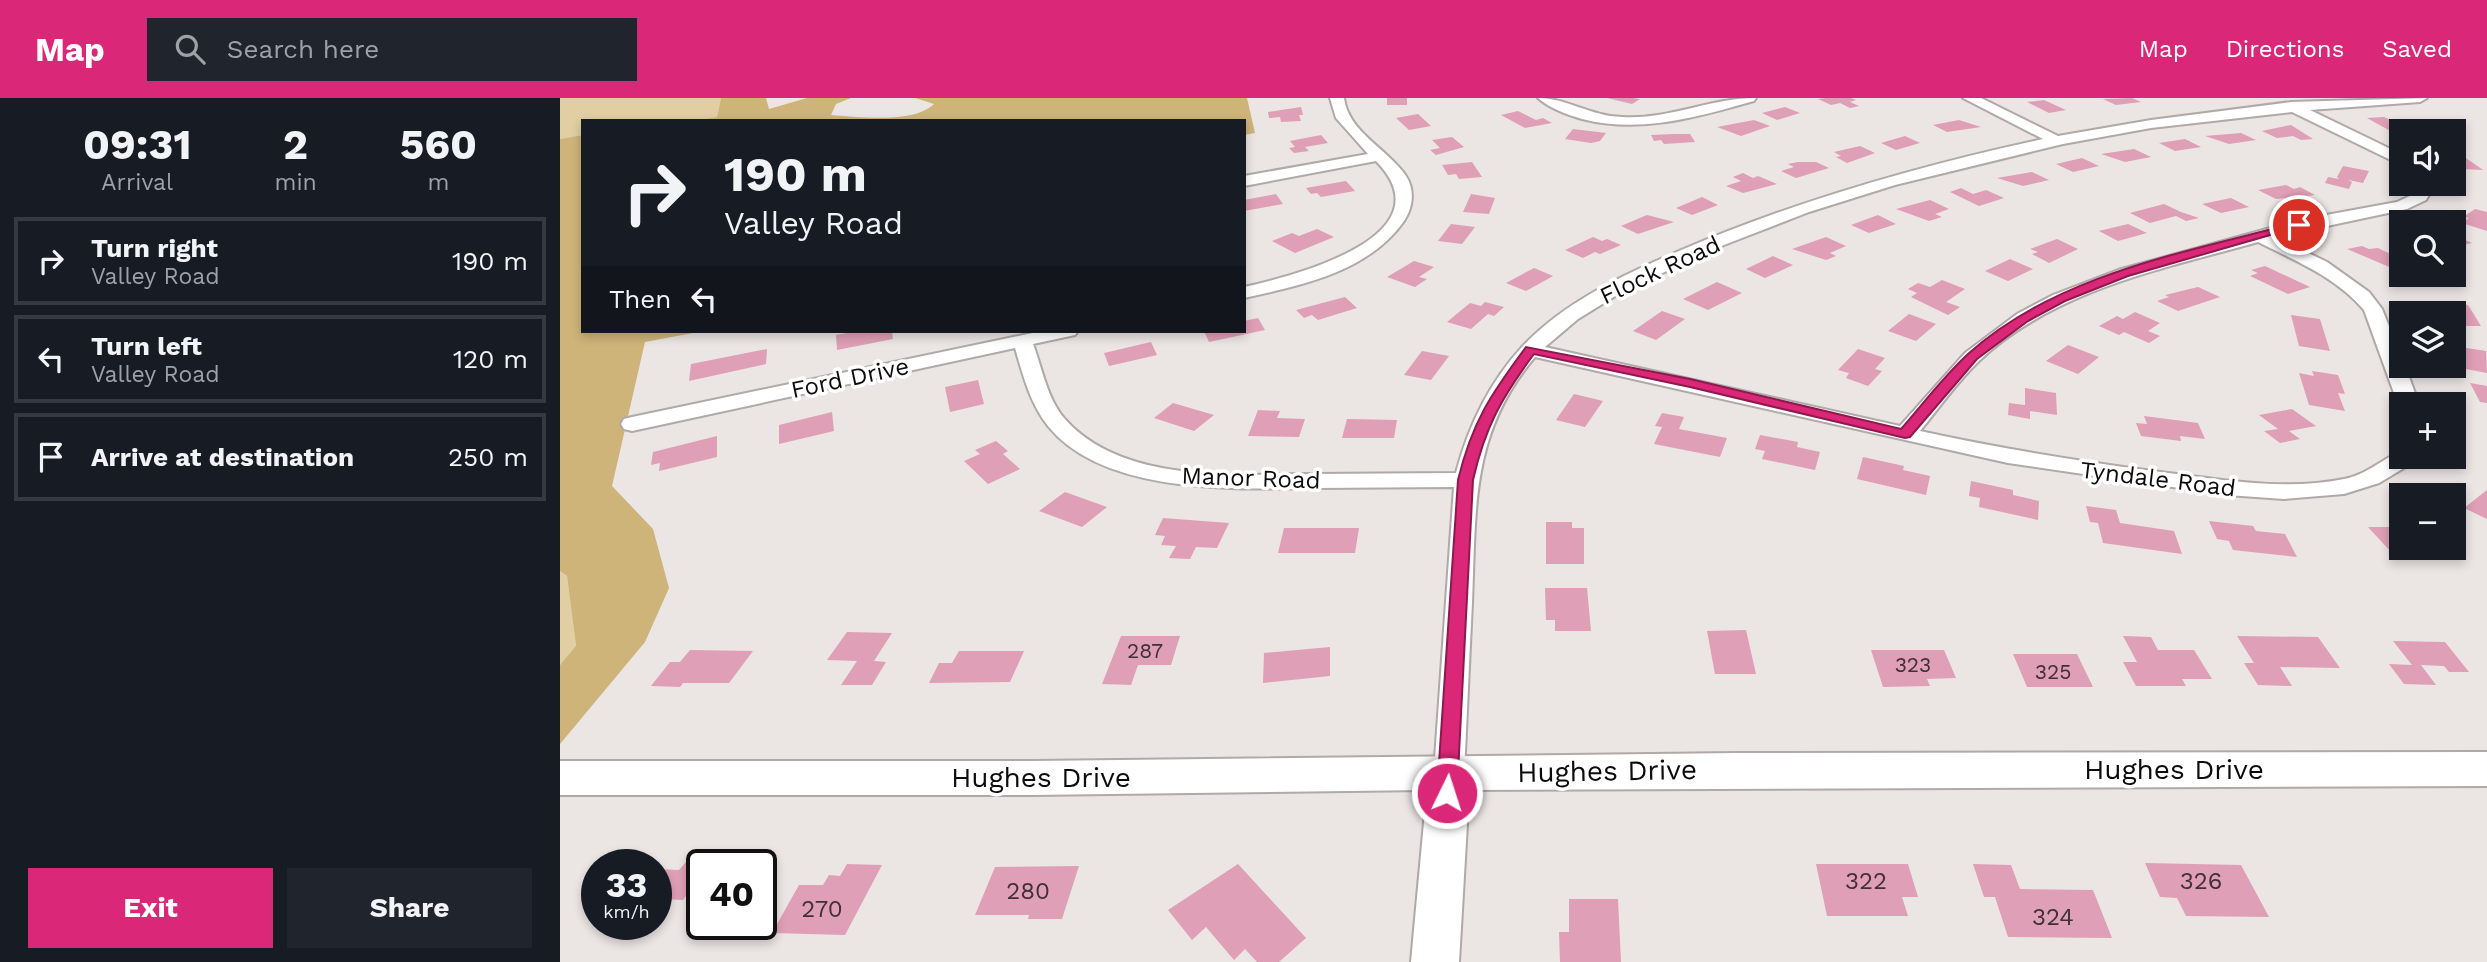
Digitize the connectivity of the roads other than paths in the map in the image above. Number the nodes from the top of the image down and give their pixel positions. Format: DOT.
graph roads {
  1 [pos="1337,98"];
  2 [pos="1545,98"];
  3 [pos="1749,98"];
  4 [pos="1970,98"];
  5 [pos="2420,98"];
  6 [pos="2290,106"];
  7 [pos="2053,139"];
  8 [pos="2389,154"];
  9 [pos="1380,156"];
  10 [pos="1246,181"];
  11 [pos="2421,196"];
  12 [pos="2260,236"];
  13 [pos="1246,292"];
  14 [pos="1059,333"];
  15 [pos="1022,341"];
  16 [pos="1531,350"];
  17 [pos="2404,392"];
  18 [pos="632,424"];
  19 [pos="1905,434"];
  20 [pos="2391,469"];
  21 [pos="1466,480"];
  22 [pos="2487,769"];
  23 [pos="1449,773"];
  24 [pos="560,778"];
  25 [pos="1435,962"];
  1 -- 9 [label="street"];
  2 -- 3 [label="street"];
  4 -- 7 [label="street"];
  5 -- 6 [label="street, Flock Road"];
  6 -- 7 [label="street, Flock Road"];
  6 -- 8 [label="street"];
  7 -- 16 [label="street, Flock Road"];
  9 -- 10 [label="street"];
  9 -- 13 [label="street"];
  11 -- 12 [label="street"];
  12 -- 17 [label="street"];
  12 -- 19 [label="street"];
  14 -- 15 [label="street, Ford Drive"];
  15 -- 18 [label="street, Ford Drive"];
  15 -- 21 [label="street, Manor Road"];
  16 -- 19 [label="street, Tyndale Road"];
  16 -- 21 [label="street, Flock Road"];
  19 -- 20 [label="street, Tyndale Road"];
  21 -- 23 [label="street, Flock Road"];
  22 -- 23 [label="street, Hughes Drive"];
  23 -- 24 [label="street, Hughes Drive"];
  23 -- 25 [label="street, Flock Road"];
}
